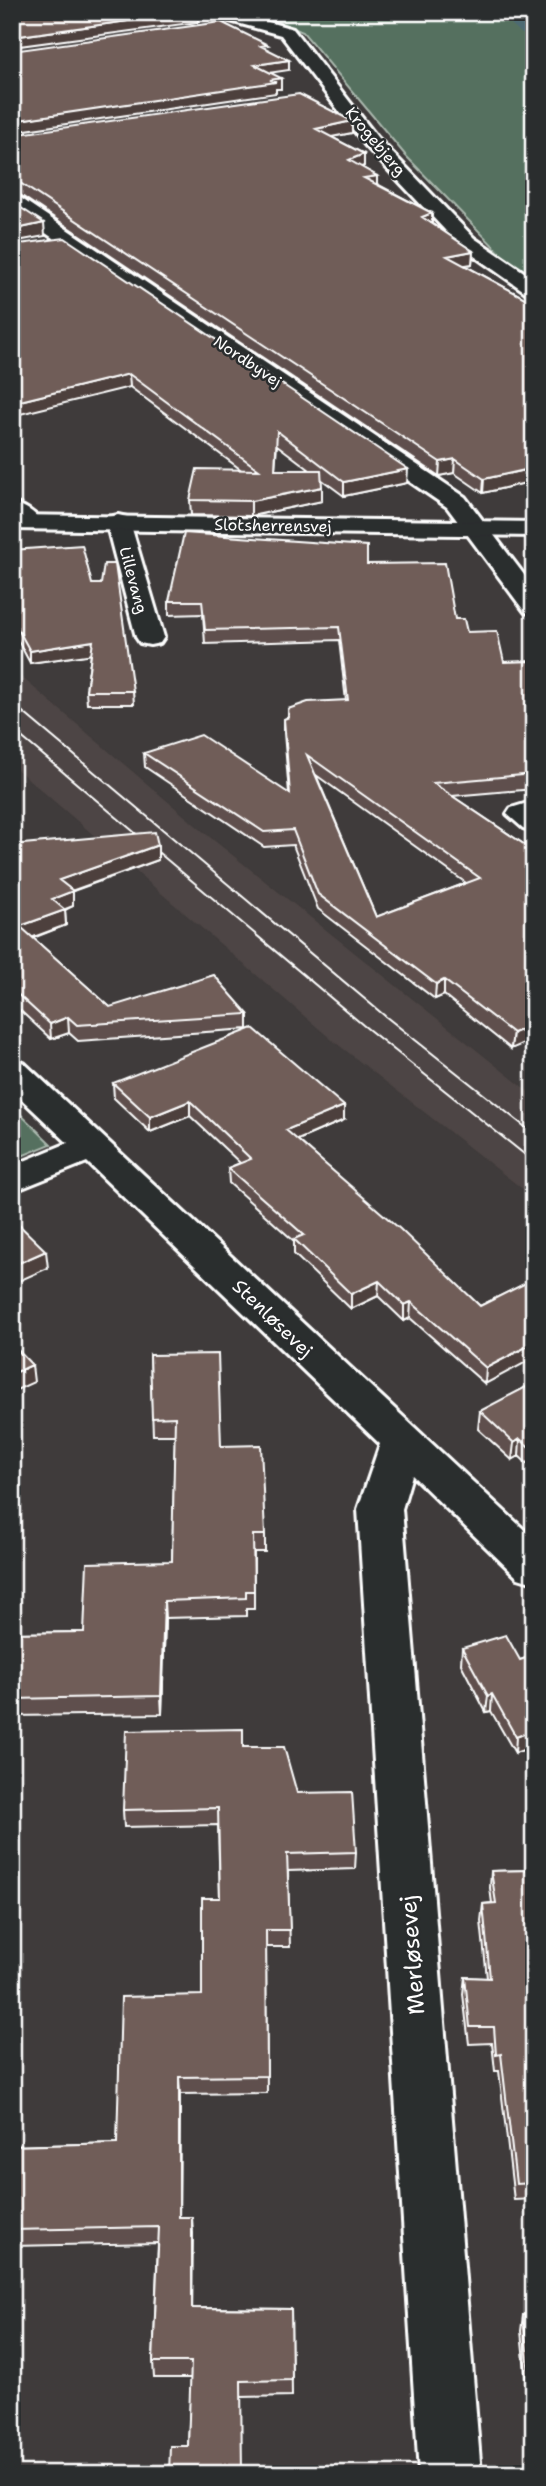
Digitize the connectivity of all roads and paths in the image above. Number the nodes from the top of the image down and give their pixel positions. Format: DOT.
graph roads {
  1 [pos="214,20"];
  2 [pos="335,92"];
  3 [pos="308,96"];
  4 [pos="12,201"];
  5 [pos="70,240"];
  6 [pos="47,244"];
  7 [pos="534,289"];
  8 [pos="18,518"];
  9 [pos="118,522"];
  10 [pos="477,528"];
  11 [pos="534,529"];
  12 [pos="534,606"];
  13 [pos="149,637"];
  14 [pos="534,810"];
  15 [pos="534,822"];
  16 [pos="12,1070"];
  17 [pos="93,1146"];
  18 [pos="12,1180"];
  19 [pos="401,1440"];
  20 [pos="534,1566"];
  21 [pos="450,2474"];
  1 -- 2 [label="street, Krogebjerg"];
  2 -- 3 [label="street"];
  2 -- 7 [label="street, Krogebjerg"];
  4 -- 5 [label="street, Nordbyvej"];
  5 -- 6 [label="street"];
  5 -- 10 [label="street, Nordbyvej"];
  8 -- 9 [label="street, Slotsherrensvej"];
  9 -- 10 [label="street, Slotsherrensvej"];
  9 -- 13 [label="street, Lillevang"];
  10 -- 11 [label="street, Slotsherrensvej"];
  10 -- 12 [label="street, Nordbyvej"];
  14 -- 15 [label="street"];
  16 -- 17 [label="street, Stenløsevej"];
  17 -- 18 [label="street"];
  17 -- 19 [label="street, Stenløsevej"];
  19 -- 20 [label="street, Stenløsevej"];
  19 -- 21 [label="street, Merløsevej"];
}
